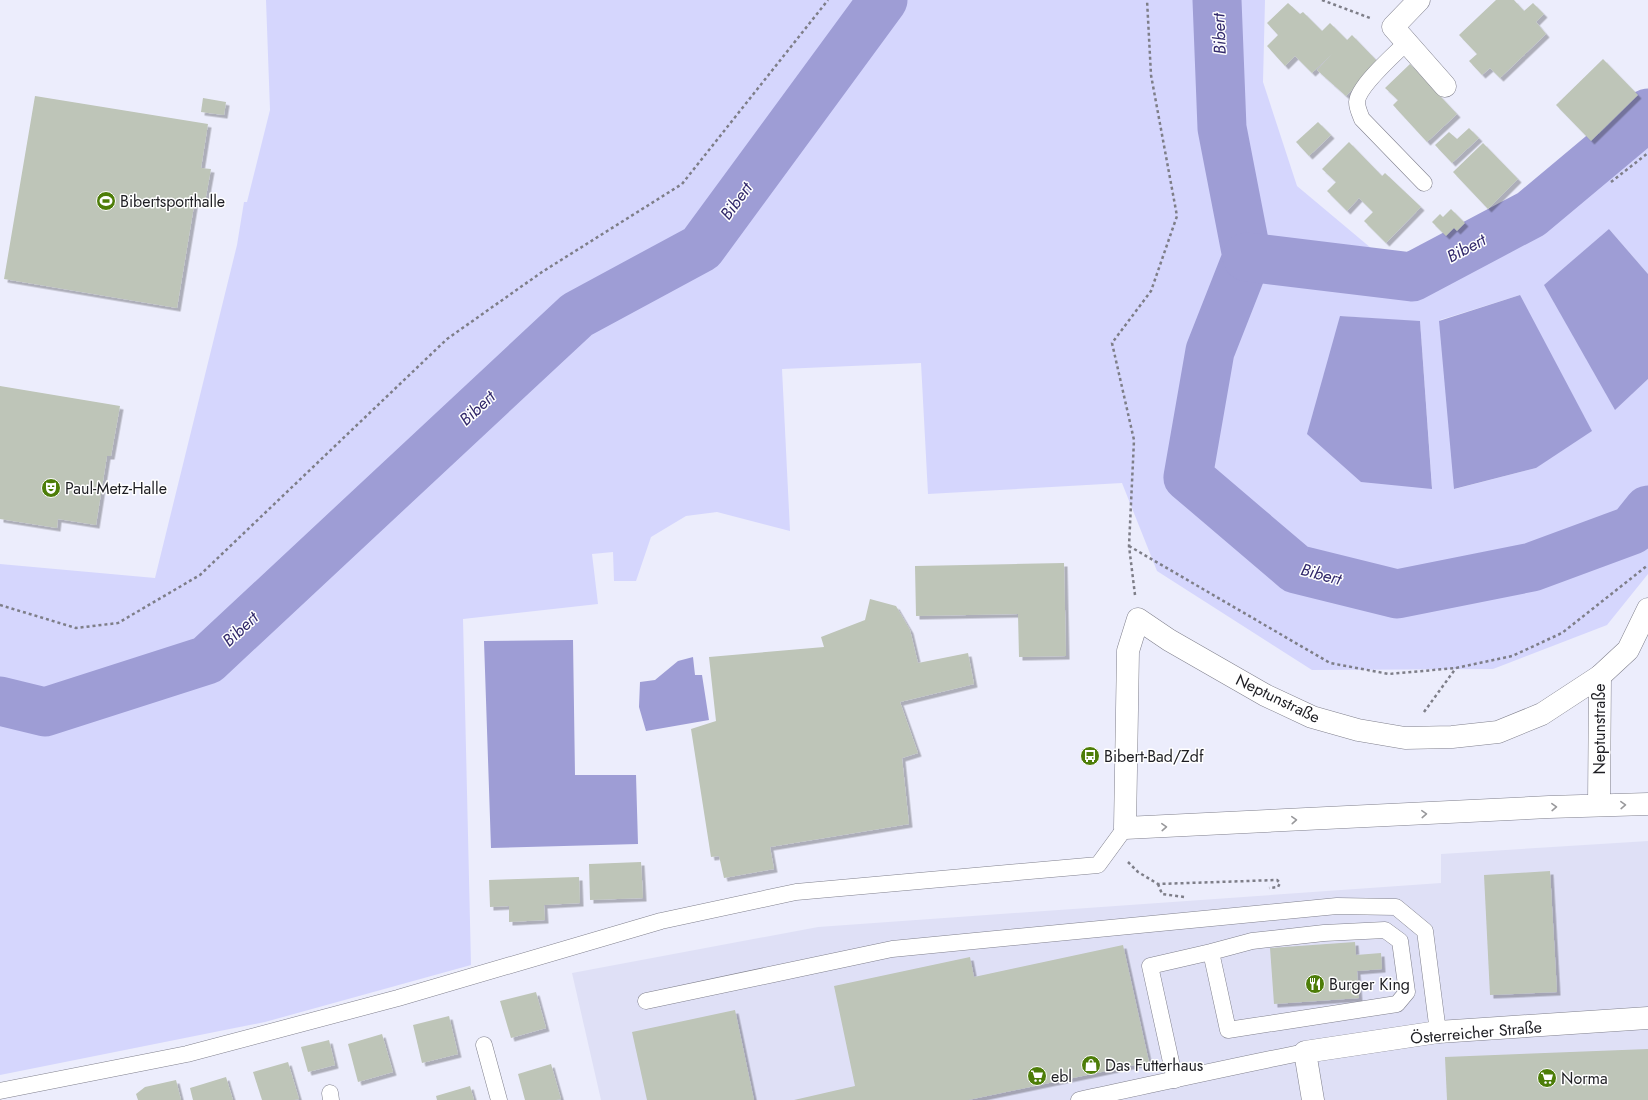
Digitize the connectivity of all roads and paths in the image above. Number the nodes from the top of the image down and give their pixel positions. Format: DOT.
graph roads {
  1 [pos="828,0"];
  2 [pos="1148,0"];
  3 [pos="1322,0"];
  4 [pos="1419,0"];
  5 [pos="1400,34"];
  6 [pos="1445,86"];
  7 [pos="1648,153"];
  8 [pos="1611,182"];
  9 [pos="1424,183"];
  10 [pos="1129,546"];
  11 [pos="1648,565"];
  12 [pos="0,605"];
  13 [pos="1648,609"];
  14 [pos="1138,619"];
  15 [pos="1638,652"];
  16 [pos="1456,668"];
  17 [pos="1600,676"];
  18 [pos="1405,738"];
  19 [pos="1648,804"];
  20 [pos="1599,805"];
  21 [pos="1119,837"];
  22 [pos="1190,898"];
  23 [pos="1211,952"];
  24 [pos="646,1000"];
  25 [pos="1648,1018"];
  26 [pos="1438,1032"];
  27 [pos="484,1045"];
  28 [pos="1305,1052"];
  29 [pos="1175,1080"];
  30 [pos="0,1091"];
  31 [pos="499,1100"];
  32 [pos="1079,1100"];
  33 [pos="1313,1100"];
  1 -- 12 [label="path"];
  2 -- 10 [label="path"];
  3 -- 5 [label="path"];
  4 -- 5 [label="street"];
  5 -- 6 [label="street"];
  5 -- 9 [label="lane"];
  7 -- 8 [label="path"];
  10 -- 14 [label="path"];
  10 -- 16 [label="path"];
  11 -- 16 [label="path"];
  13 -- 15 [label="street"];
  14 -- 18 [label="street, Neptunstraße"];
  14 -- 21 [label="street"];
  15 -- 17 [label="street"];
  16 -- 18 [label="path"];
  17 -- 18 [label="street, Neptunstraße"];
  17 -- 20 [label="street, Neptunstraße"];
  20 -- 19 [label="street, one-way"];
  21 -- 20 [label="street, one-way"];
  21 -- 22 [label="path"];
  21 -- 30 [label="lane"];
  23 -- 23 [label="lane"];
  23 -- 29 [label="lane"];
  24 -- 26 [label="lane"];
  25 -- 26 [label="street, Österreicher Straße"];
  26 -- 28 [label="street, Österreicher Straße"];
  27 -- 31 [label="lane"];
  28 -- 29 [label="lane"];
  28 -- 33 [label="street"];
  29 -- 32 [label="lane"];
}
